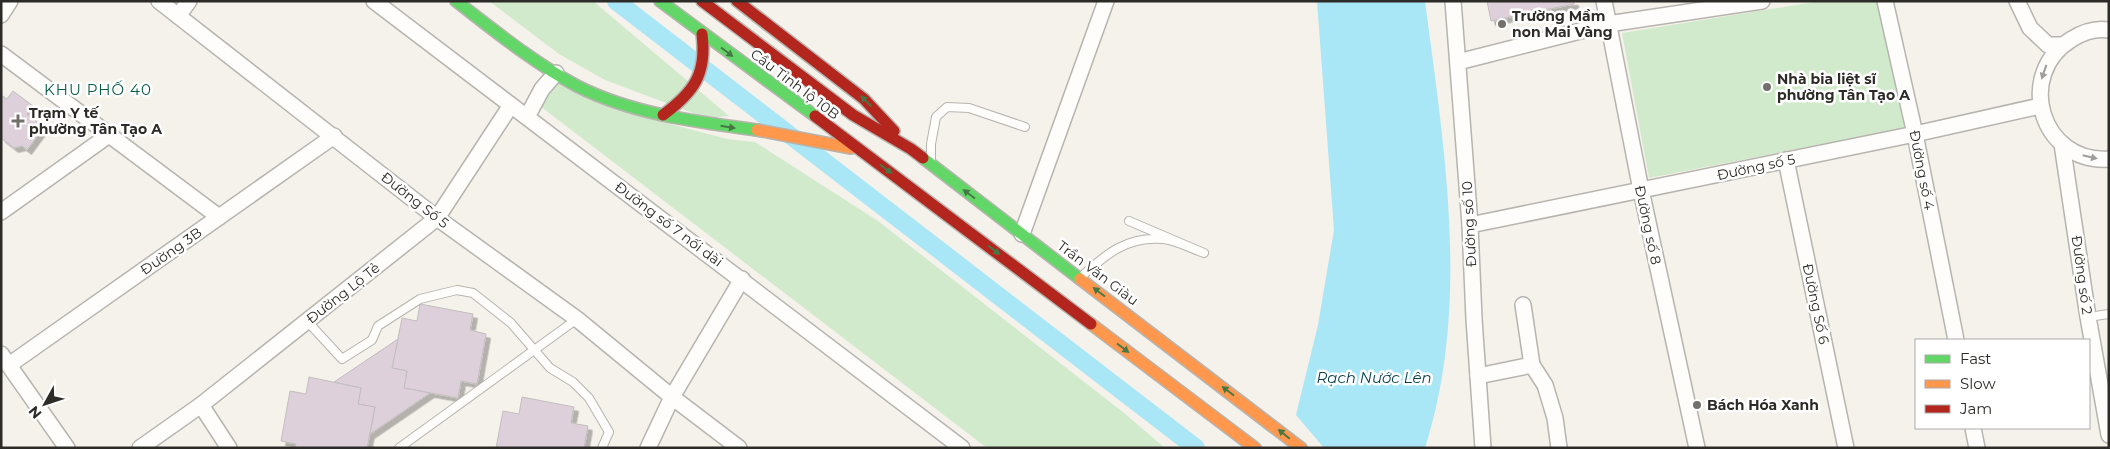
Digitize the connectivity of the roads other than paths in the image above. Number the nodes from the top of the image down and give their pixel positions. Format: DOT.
graph roads {
  1 [pos="10,1"];
  2 [pos="159,1"];
  3 [pos="189,1"];
  4 [pos="374,1"];
  5 [pos="456,1"];
  6 [pos="660,1"];
  7 [pos="702,1"];
  8 [pos="737,1"];
  9 [pos="1106,1"];
  10 [pos="1453,1"];
  11 [pos="1604,1"];
  12 [pos="1885,1"];
  13 [pos="2017,1"];
  14 [pos="1758,2"];
  15 [pos="1,15"];
  16 [pos="178,16"];
  17 [pos="1608,24"];
  18 [pos="2109,30"];
  19 [pos="702,34"];
  20 [pos="2062,45"];
  21 [pos="1,54"];
  22 [pos="1458,62"];
  23 [pos="556,73"];
  24 [pos="511,104"];
  25 [pos="2040,106"];
  26 [pos="663,115"];
  27 [pos="527,117"];
  28 [pos="1025,127"];
  29 [pos="883,133"];
  30 [pos="1915,134"];
  31 [pos="109,135"];
  32 [pos="334,136"];
  33 [pos="2062,144"];
  34 [pos="857,149"];
  35 [pos="912,150"];
  36 [pos="2109,159"];
  37 [pos="1786,160"];
  38 [pos="931,164"];
  39 [pos="1641,190"];
  40 [pos="1,212"];
  41 [pos="219,217"];
  42 [pos="437,218"];
  43 [pos="1129,222"];
  44 [pos="1470,225"];
  45 [pos="1022,234"];
  46 [pos="1080,278"];
  47 [pos="742,279"];
  48 [pos="1523,304"];
  49 [pos="2109,314"];
  50 [pos="2088,317"];
  51 [pos="577,319"];
  52 [pos="307,321"];
  53 [pos="1956,339"];
  54 [pos="534,350"];
  55 [pos="5,360"];
  56 [pos="1532,365"];
  57 [pos="1478,376"];
  58 [pos="672,397"];
  59 [pos="201,405"];
  60 [pos="1974,429"];
  61 [pos="2109,435"];
  62 [pos="1253,446"];
  63 [pos="67,448"];
  64 [pos="140,448"];
  65 [pos="229,448"];
  66 [pos="399,448"];
  67 [pos="602,448"];
  68 [pos="648,448"];
  69 [pos="739,448"];
  70 [pos="962,448"];
  71 [pos="1301,448"];
  72 [pos="1483,448"];
  73 [pos="1559,448"];
  74 [pos="1698,448"];
  75 [pos="1846,448"];
  76 [pos="1978,448"];
  1 -- 15 [label="street"];
  2 -- 16 [label="street, Đường Số 5"];
  3 -- 16 [label="street"];
  4 -- 24 [label="street, Đường số 7 nối dài"];
  5 -- 23 [label="main road"];
  6 -- 19 [label="main road, Cầu Tỉnh lộ 10B"];
  7 -- 29 [label="main road, Cầu Tỉnh lộ 10B"];
  35 -- 8 [label="main road, Trần Văn Giàu, one-way"];
  9 -- 45 [label="street"];
  10 -- 22 [label="street, Đường số 10"];
  11 -- 17 [label="street, Đường số 8"];
  12 -- 30 [label="street, Đường số 4"];
  13 -- 20 [label="street"];
  14 -- 17 [label="street"];
  16 -- 32 [label="street, Đường Số 5"];
  17 -- 22 [label="street"];
  17 -- 39 [label="street, Đường số 8"];
  18 -- 20 [label="street"];
  19 -- 26 [label="main road"];
  19 -- 34 [label="main road, Cầu Tỉnh lộ 10B, one-way"];
  20 -- 25 [label="street, one-way"];
  21 -- 31 [label="street"];
  22 -- 44 [label="street, Đường số 10"];
  23 -- 26 [label="main road"];
  23 -- 27 [label="street"];
  24 -- 27 [label="street, Đường số 7 nối dài"];
  24 -- 42 [label="street, Đường Lộ Tẻ"];
  25 -- 30 [label="street, Đường số 5"];
  25 -- 33 [label="street"];
  26 -- 34 [label="main road, one-way"];
  27 -- 47 [label="street, Đường số 7 nối dài"];
  28 -- 38 [label="lane"];
  29 -- 35 [label="main road, Trần Văn Giàu"];
  30 -- 37 [label="street, Đường số 5"];
  30 -- 53 [label="street, Đường số 4"];
  31 -- 40 [label="street"];
  31 -- 41 [label="street"];
  32 -- 41 [label="street, Đường 3B"];
  32 -- 42 [label="street, Đường Số 5"];
  33 -- 36 [label="street, one-way"];
  33 -- 50 [label="street, Đường số 2"];
  34 -- 62 [label="main road, Cầu Tỉnh lộ 10B, one-way"];
  35 -- 38 [label="main road, Trần Văn Giàu"];
  37 -- 39 [label="street, Đường số 5"];
  37 -- 75 [label="street, Đường Số 6"];
  45 -- 38 [label="main road, Trần Văn Giàu, one-way"];
  39 -- 44 [label="street, Đường số 5"];
  39 -- 74 [label="street, Đường số 8"];
  41 -- 55 [label="street, Đường 3B"];
  42 -- 51 [label="street, Đường Số 5"];
  42 -- 52 [label="street, Đường Lộ Tẻ"];
  43 -- 46 [label="lane"];
  44 -- 57 [label="street, Đường số 10"];
  45 -- 46 [label="main road, Trần Văn Giàu"];
  71 -- 46 [label="main road, Trần Văn Giàu, one-way"];
  47 -- 58 [label="street"];
  47 -- 70 [label="street, Đường số 7 nối dài"];
  48 -- 56 [label="street"];
  49 -- 50 [label="lane"];
  50 -- 61 [label="street, Đường số 2"];
  51 -- 54 [label="lane"];
  51 -- 58 [label="street, Đường Số 5"];
  52 -- 54 [label="lane"];
  52 -- 59 [label="street, Đường Lộ Tẻ"];
  54 -- 66 [label="lane"];
  54 -- 67 [label="lane"];
  55 -- 63 [label="street, Đường 3B"];
  56 -- 57 [label="street"];
  56 -- 73 [label="street"];
  57 -- 72 [label="street, Đường số 10"];
  58 -- 68 [label="street"];
  58 -- 69 [label="street, Đường Số 5"];
  59 -- 64 [label="street, Đường Lộ Tẻ"];
  59 -- 65 [label="street"];
  60 -- 76 [label="street"];
}
